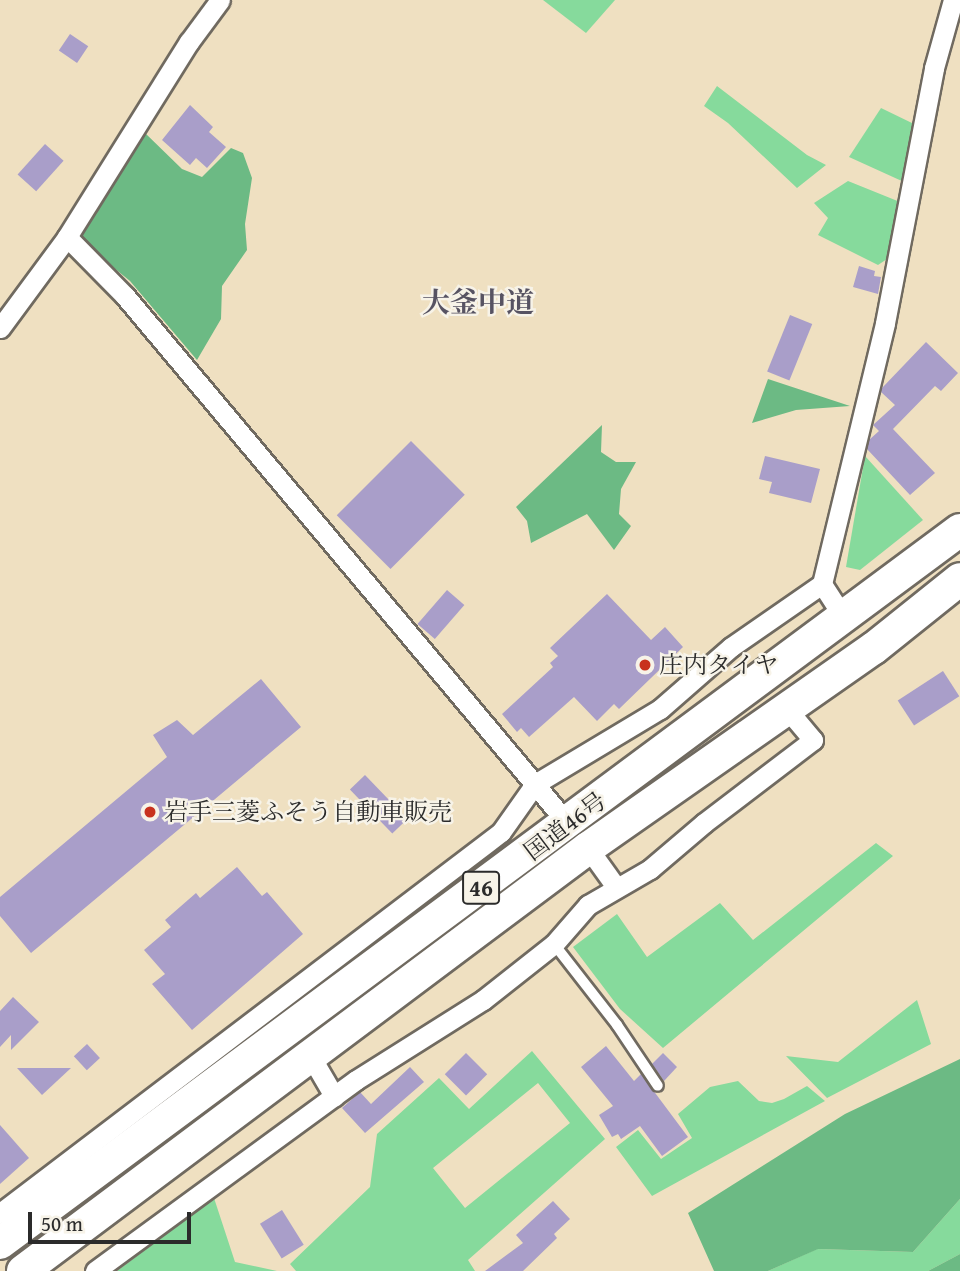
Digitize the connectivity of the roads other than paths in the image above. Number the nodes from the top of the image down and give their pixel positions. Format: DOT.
graph roads {
  1 [pos="220,0"];
  2 [pos="953,0"];
  3 [pos="67,237"];
  4 [pos="0,328"];
  5 [pos="960,530"];
  6 [pos="960,579"];
  7 [pos="822,584"];
  8 [pos="844,618"];
  9 [pos="787,709"];
  10 [pos="535,784"];
  11 [pos="568,824"];
  12 [pos="588,848"];
  13 [pos="616,887"];
  14 [pos="554,944"];
  15 [pos="310,1055"];
  16 [pos="657,1086"];
  17 [pos="334,1096"];
  18 [pos="0,1213"];
  19 [pos="0,1243"];
  20 [pos="23,1271"];
  21 [pos="95,1271"];
  1 -- 3 [label="street"];
  2 -- 7 [label="street"];
  3 -- 4 [label="street"];
  3 -- 10 [label="street"];
  5 -- 8 [label="highway, 国道46号 / 46"];
  6 -- 9 [label="highway, 国道46号 / 46"];
  7 -- 8 [label="street"];
  7 -- 10 [label="street"];
  8 -- 11 [label="highway, 国道46号 / 46"];
  9 -- 12 [label="highway, 国道46号 / 46"];
  9 -- 13 [label="street"];
  10 -- 11 [label="street"];
  10 -- 18 [label="street"];
  11 -- 19 [label="highway, 国道46号 / 46"];
  12 -- 13 [label="street"];
  12 -- 15 [label="highway, 国道46号 / 46"];
  13 -- 14 [label="street"];
  14 -- 16 [label="lane"];
  14 -- 17 [label="street"];
  15 -- 17 [label="street"];
  15 -- 20 [label="highway, 国道46号 / 46"];
  17 -- 21 [label="street"];
}
